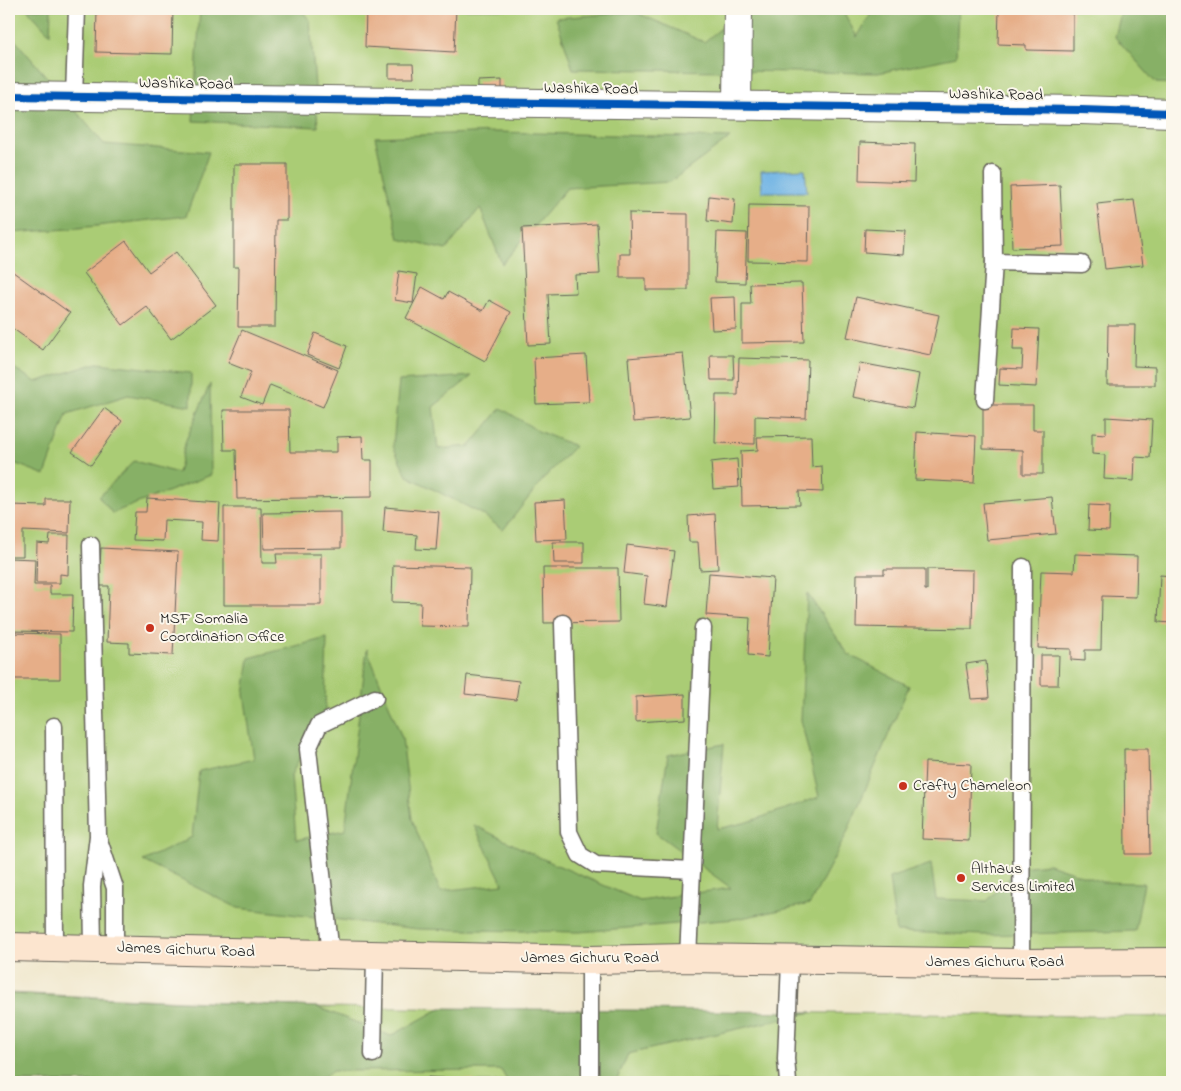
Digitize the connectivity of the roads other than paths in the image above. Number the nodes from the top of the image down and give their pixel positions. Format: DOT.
graph roads {
  1 [pos="77,9"];
  2 [pos="738,9"];
  3 [pos="9,96"];
  4 [pos="74,96"];
  5 [pos="737,105"];
  6 [pos="1172,113"];
  7 [pos="993,174"];
  8 [pos="994,262"];
  9 [pos="1082,264"];
  10 [pos="985,400"];
  11 [pos="92,545"];
  12 [pos="1023,567"];
  13 [pos="563,624"];
  14 [pos="703,628"];
  15 [pos="375,698"];
  16 [pos="54,726"];
  17 [pos="98,836"];
  18 [pos="692,870"];
  19 [pos="9,947"];
  20 [pos="56,947"];
  21 [pos="104,947"];
  22 [pos="331,954"];
  23 [pos="375,955"];
  24 [pos="688,958"];
  25 [pos="590,960"];
  26 [pos="790,961"];
  27 [pos="1172,962"];
  28 [pos="1021,963"];
  29 [pos="373,1054"];
  30 [pos="590,1082"];
  31 [pos="788,1082"];
  1 -- 4 [label="lane"];
  2 -- 5 [label="street"];
  3 -- 4 [label="street, Washika Road"];
  4 -- 5 [label="street, Washika Road"];
  5 -- 6 [label="street, Washika Road"];
  7 -- 8 [label="lane"];
  8 -- 9 [label="lane"];
  8 -- 10 [label="lane"];
  11 -- 17 [label="lane"];
  12 -- 28 [label="lane"];
  13 -- 18 [label="lane"];
  14 -- 18 [label="lane"];
  15 -- 22 [label="lane"];
  16 -- 20 [label="lane"];
  17 -- 21 [label="lane"];
  17 -- 21 [label="lane"];
  18 -- 24 [label="lane"];
  19 -- 20 [label="main road, James Gichuru Road"];
  20 -- 21 [label="main road, James Gichuru Road"];
  21 -- 22 [label="main road, James Gichuru Road"];
  22 -- 23 [label="main road, James Gichuru Road"];
  23 -- 25 [label="main road, James Gichuru Road"];
  23 -- 29 [label="lane"];
  24 -- 25 [label="main road, James Gichuru Road"];
  24 -- 26 [label="main road, James Gichuru Road"];
  25 -- 30 [label="lane"];
  26 -- 28 [label="main road, James Gichuru Road"];
  26 -- 31 [label="lane"];
  27 -- 28 [label="main road, James Gichuru Road"];
}
